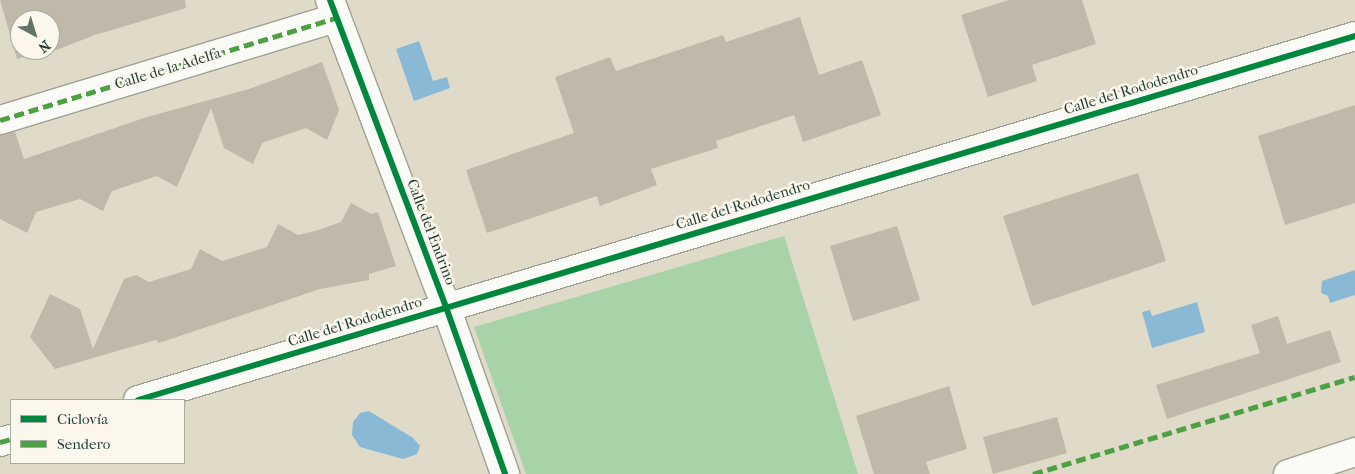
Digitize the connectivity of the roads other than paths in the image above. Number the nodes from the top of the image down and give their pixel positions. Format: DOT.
graph roads {
  1 [pos="333,9"];
  2 [pos="1355,36"];
  3 [pos="0,120"];
  4 [pos="446,307"];
  5 [pos="141,399"];
  6 [pos="1355,452"];
  7 [pos="504,474"];
  8 [pos="1288,474"];
  1 -- 3 [label="main road, Calle de la Adelfa"];
  1 -- 4 [label="main road, Calle del Endrino"];
  2 -- 4 [label="main road, Calle del Rododendro"];
  4 -- 5 [label="main road, Calle del Rododendro"];
  4 -- 7 [label="main road, Calle del Endrino"];
  6 -- 8 [label="main road"];
}
